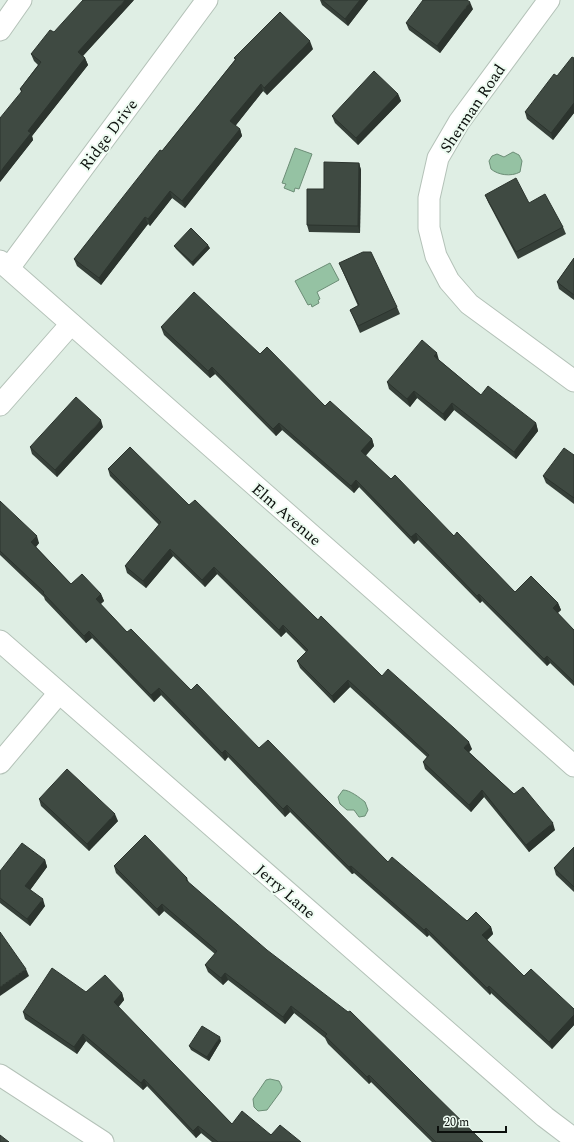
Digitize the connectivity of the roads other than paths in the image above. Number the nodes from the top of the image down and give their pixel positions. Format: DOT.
graph roads {
  1 [pos="21,0"];
  2 [pos="207,0"];
  3 [pos="549,0"];
  4 [pos="0,30"];
  5 [pos="4,265"];
  6 [pos="71,324"];
  7 [pos="574,381"];
  8 [pos="0,405"];
  9 [pos="0,641"];
  10 [pos="59,693"];
  11 [pos="0,763"];
  12 [pos="574,766"];
  13 [pos="0,1075"];
  14 [pos="574,1139"];
  15 [pos="103,1142"];
  1 -- 4 [label="street"];
  2 -- 5 [label="street, Ridge Drive"];
  3 -- 7 [label="street, Sherman Road"];
  5 -- 6 [label="street, Elm Avenue"];
  6 -- 8 [label="street"];
  6 -- 12 [label="street, Elm Avenue"];
  9 -- 10 [label="street, Jerry Lane"];
  10 -- 11 [label="street"];
  10 -- 14 [label="street, Jerry Lane"];
  13 -- 15 [label="street"];
}
